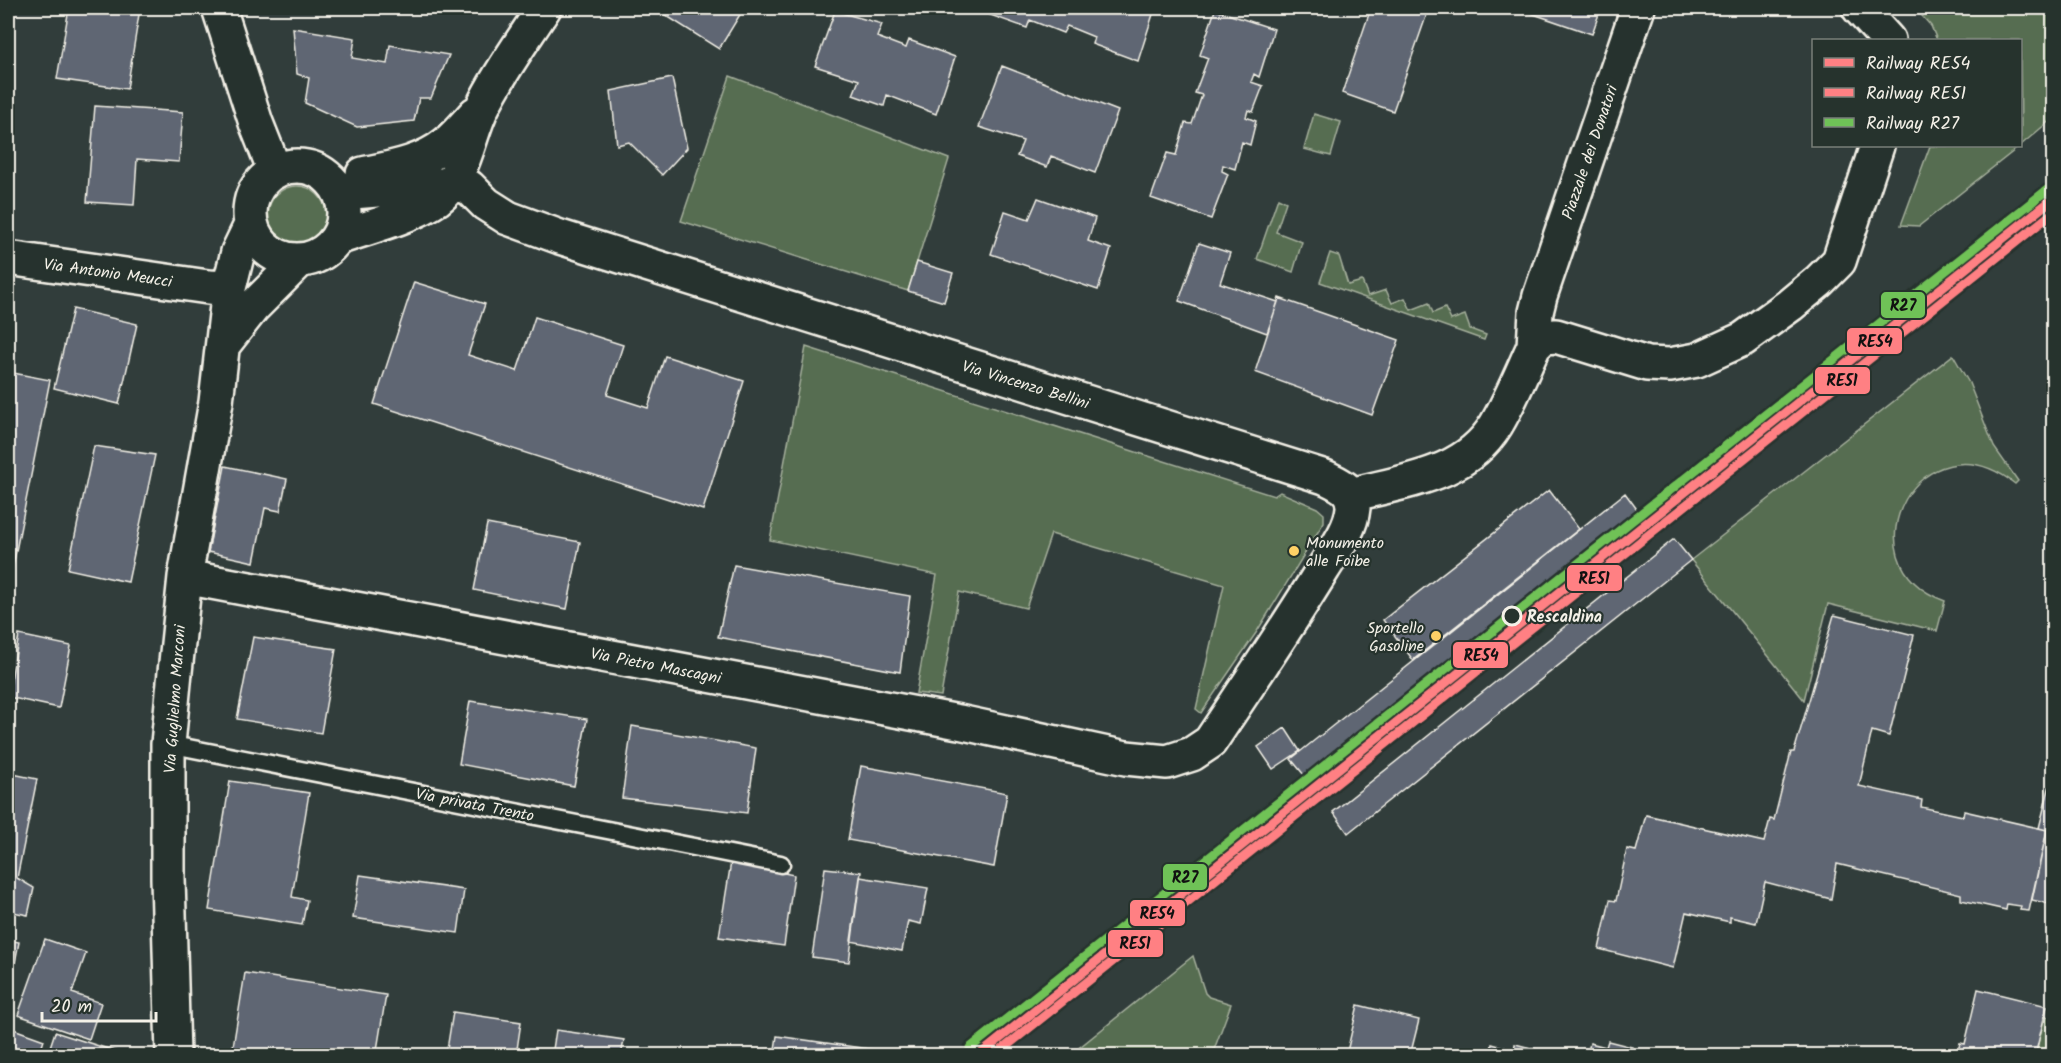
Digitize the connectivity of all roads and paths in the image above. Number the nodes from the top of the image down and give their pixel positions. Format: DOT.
graph roads {
  1 [pos="219,8"];
  2 [pos="544,8"];
  3 [pos="1638,8"];
  4 [pos="1859,8"];
  5 [pos="1887,39"];
  6 [pos="483,106"];
  7 [pos="1877,147"];
  8 [pos="275,171"];
  9 [pos="452,184"];
  10 [pos="336,186"];
  11 [pos="251,225"];
  12 [pos="338,237"];
  13 [pos="8,258"];
  14 [pos="300,261"];
  15 [pos="218,287"];
  16 [pos="223,345"];
  17 [pos="1534,346"];
  18 [pos="1351,495"];
  19 [pos="185,577"];
  20 [pos="168,744"];
  21 [pos="781,864"];
  22 [pos="173,1056"];
  1 -- 8 [label="street"];
  2 -- 6 [label="street"];
  3 -- 17 [label="street, Piazzale dei Donatori"];
  4 -- 5 [label="street"];
  6 -- 9 [label="street"];
  6 -- 10 [label="street"];
  7 -- 17 [label="street"];
  8 -- 10 [label="street"];
  8 -- 11 [label="street"];
  9 -- 10 [label="street, Via Vincenzo Bellini"];
  9 -- 12 [label="street"];
  9 -- 18 [label="street, Via Vincenzo Bellini"];
  10 -- 12 [label="street"];
  11 -- 14 [label="street"];
  11 -- 15 [label="street, Via Guglielmo Marconi"];
  12 -- 14 [label="street"];
  13 -- 15 [label="street, Via Antonio Meucci"];
  14 -- 16 [label="street"];
  15 -- 16 [label="street, Via Guglielmo Marconi"];
  16 -- 19 [label="street, Via Guglielmo Marconi"];
  17 -- 18 [label="street"];
  18 -- 19 [label="street, Via Pietro Mascagni"];
  19 -- 20 [label="street, Via Guglielmo Marconi"];
  20 -- 21 [label="lane, Via privata Trento"];
  20 -- 22 [label="street, Via Guglielmo Marconi"];
}
